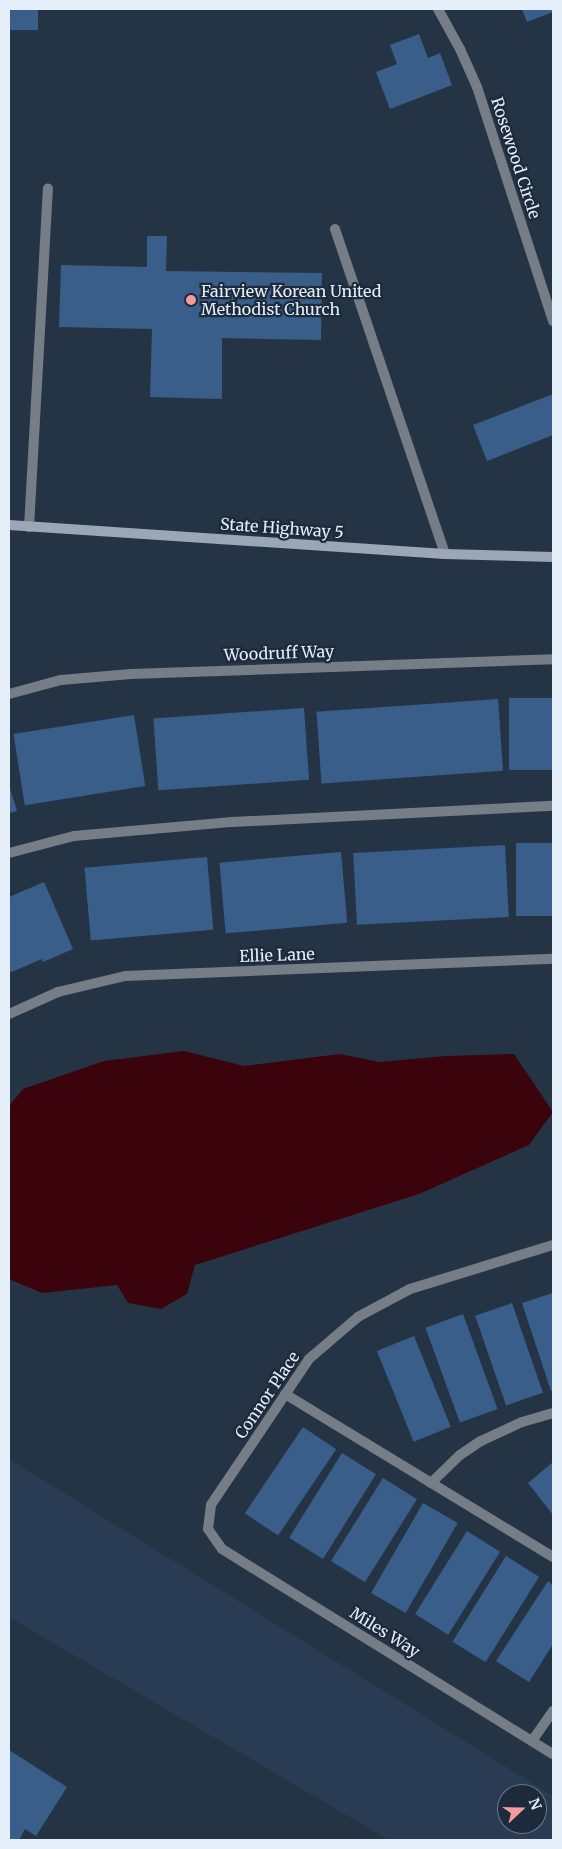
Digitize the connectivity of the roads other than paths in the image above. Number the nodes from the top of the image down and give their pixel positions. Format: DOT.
graph roads {
  1 [pos="438,9"];
  2 [pos="48,189"];
  3 [pos="335,229"];
  4 [pos="553,321"];
  5 [pos="9,525"];
  6 [pos="29,527"];
  7 [pos="445,554"];
  8 [pos="553,557"];
  9 [pos="553,659"];
  10 [pos="9,694"];
  11 [pos="553,806"];
  12 [pos="9,854"];
  13 [pos="553,959"];
  14 [pos="9,1014"];
  15 [pos="553,1244"];
  16 [pos="285,1394"];
  17 [pos="553,1414"];
  18 [pos="431,1483"];
  19 [pos="208,1529"];
  20 [pos="553,1557"];
  21 [pos="553,1711"];
  22 [pos="532,1741"];
  23 [pos="553,1754"];
  1 -- 4 [label="street, Rosewood Circle"];
  2 -- 6 [label="street"];
  3 -- 7 [label="street"];
  5 -- 6 [label="main road, State Highway 5"];
  6 -- 7 [label="main road, State Highway 5"];
  7 -- 8 [label="main road, State Highway 5"];
  9 -- 10 [label="street, Woodruff Way"];
  11 -- 12 [label="street"];
  13 -- 14 [label="street, Ellie Lane"];
  15 -- 16 [label="street, Connor Place"];
  16 -- 18 [label="street"];
  16 -- 19 [label="street, Connor Place"];
  17 -- 18 [label="street"];
  18 -- 20 [label="street"];
  19 -- 22 [label="street, Miles Way"];
  21 -- 22 [label="street"];
  22 -- 23 [label="street, Miles Way"];
}
